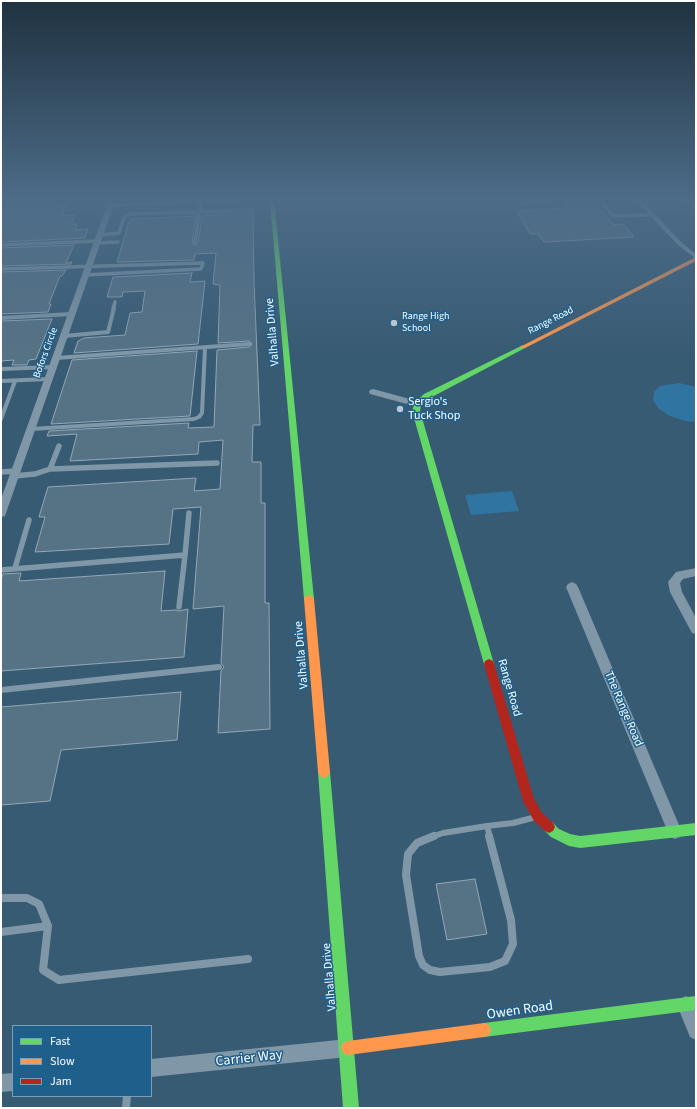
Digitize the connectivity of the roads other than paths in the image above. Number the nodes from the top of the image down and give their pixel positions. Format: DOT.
graph roads {
  1 [pos="94,252"];
  2 [pos="277,252"];
  3 [pos="696,258"];
  4 [pos="88,267"];
  5 [pos="1,269"];
  6 [pos="85,275"];
  7 [pos="115,302"];
  8 [pos="71,314"];
  9 [pos="1,318"];
  10 [pos="64,336"];
  11 [pos="250,344"];
  12 [pos="205,348"];
  13 [pos="56,358"];
  14 [pos="52,367"];
  15 [pos="1,369"];
  16 [pos="48,379"];
  17 [pos="15,380"];
  18 [pos="1,381"];
  19 [pos="373,392"];
  20 [pos="418,404"];
  21 [pos="1,419"];
  22 [pos="31,429"];
  23 [pos="59,446"];
  24 [pos="217,463"];
  25 [pos="50,469"];
  26 [pos="1,472"];
  27 [pos="15,473"];
  28 [pos="1,513"];
  29 [pos="189,513"];
  30 [pos="29,520"];
  31 [pos="185,555"];
  32 [pos="15,568"];
  33 [pos="1,570"];
  34 [pos="696,572"];
  35 [pos="572,587"];
  36 [pos="179,607"];
  37 [pos="696,629"];
  38 [pos="219,667"];
  39 [pos="1,690"];
  40 [pos="538,817"];
  41 [pos="487,826"];
  42 [pos="696,829"];
  43 [pos="675,832"];
  44 [pos="1,898"];
  45 [pos="48,926"];
  46 [pos="1,932"];
  47 [pos="248,959"];
  48 [pos="691,1004"];
  49 [pos="696,1031"];
  50 [pos="348,1048"];
  51 [pos="152,1068"];
  52 [pos="12,1082"];
  53 [pos="1,1083"];
  54 [pos="127,1097"];
  55 [pos="126,1108"];
  56 [pos="351,1108"];
  1 -- 4 [label="street, Bofors Circle"];
  2 -- 50 [label="street, Valhalla Drive"];
  3 -- 20 [label="street, Range Road"];
  4 -- 5 [label="lane"];
  4 -- 6 [label="street, Bofors Circle"];
  4 -- 6 [label="lane"];
  6 -- 8 [label="street, Bofors Circle"];
  7 -- 10 [label="lane"];
  8 -- 9 [label="lane"];
  8 -- 10 [label="street, Bofors Circle"];
  10 -- 13 [label="street, Bofors Circle"];
  11 -- 12 [label="lane"];
  12 -- 13 [label="lane"];
  12 -- 22 [label="lane"];
  13 -- 14 [label="street, Bofors Circle"];
  14 -- 15 [label="lane"];
  14 -- 16 [label="street, Bofors Circle"];
  16 -- 17 [label="lane"];
  16 -- 22 [label="street, Bofors Circle"];
  17 -- 18 [label="lane"];
  17 -- 21 [label="lane"];
  19 -- 20 [label="street"];
  20 -- 40 [label="street, Range Road"];
  22 -- 27 [label="street, Bofors Circle"];
  23 -- 25 [label="lane"];
  24 -- 25 [label="lane"];
  25 -- 27 [label="lane"];
  26 -- 27 [label="lane"];
  27 -- 28 [label="street, Bofors Circle"];
  29 -- 31 [label="lane"];
  30 -- 32 [label="lane"];
  31 -- 32 [label="lane"];
  31 -- 36 [label="lane"];
  32 -- 33 [label="lane"];
  34 -- 37 [label="street"];
  35 -- 43 [label="street, The Range Road"];
  38 -- 39 [label="lane"];
  40 -- 41 [label="lane"];
  40 -- 43 [label="street, Range Road"];
  41 -- 41 [label="lane"];
  42 -- 43 [label="street, Range Road"];
  44 -- 45 [label="lane"];
  45 -- 46 [label="lane"];
  45 -- 47 [label="lane"];
  48 -- 49 [label="street"];
  48 -- 50 [label="street, Owen Road"];
  50 -- 51 [label="street, Carrier Way"];
  50 -- 56 [label="street, Valhalla Drive"];
  52 -- 53 [label="street"];
  54 -- 55 [label="lane"];
}
